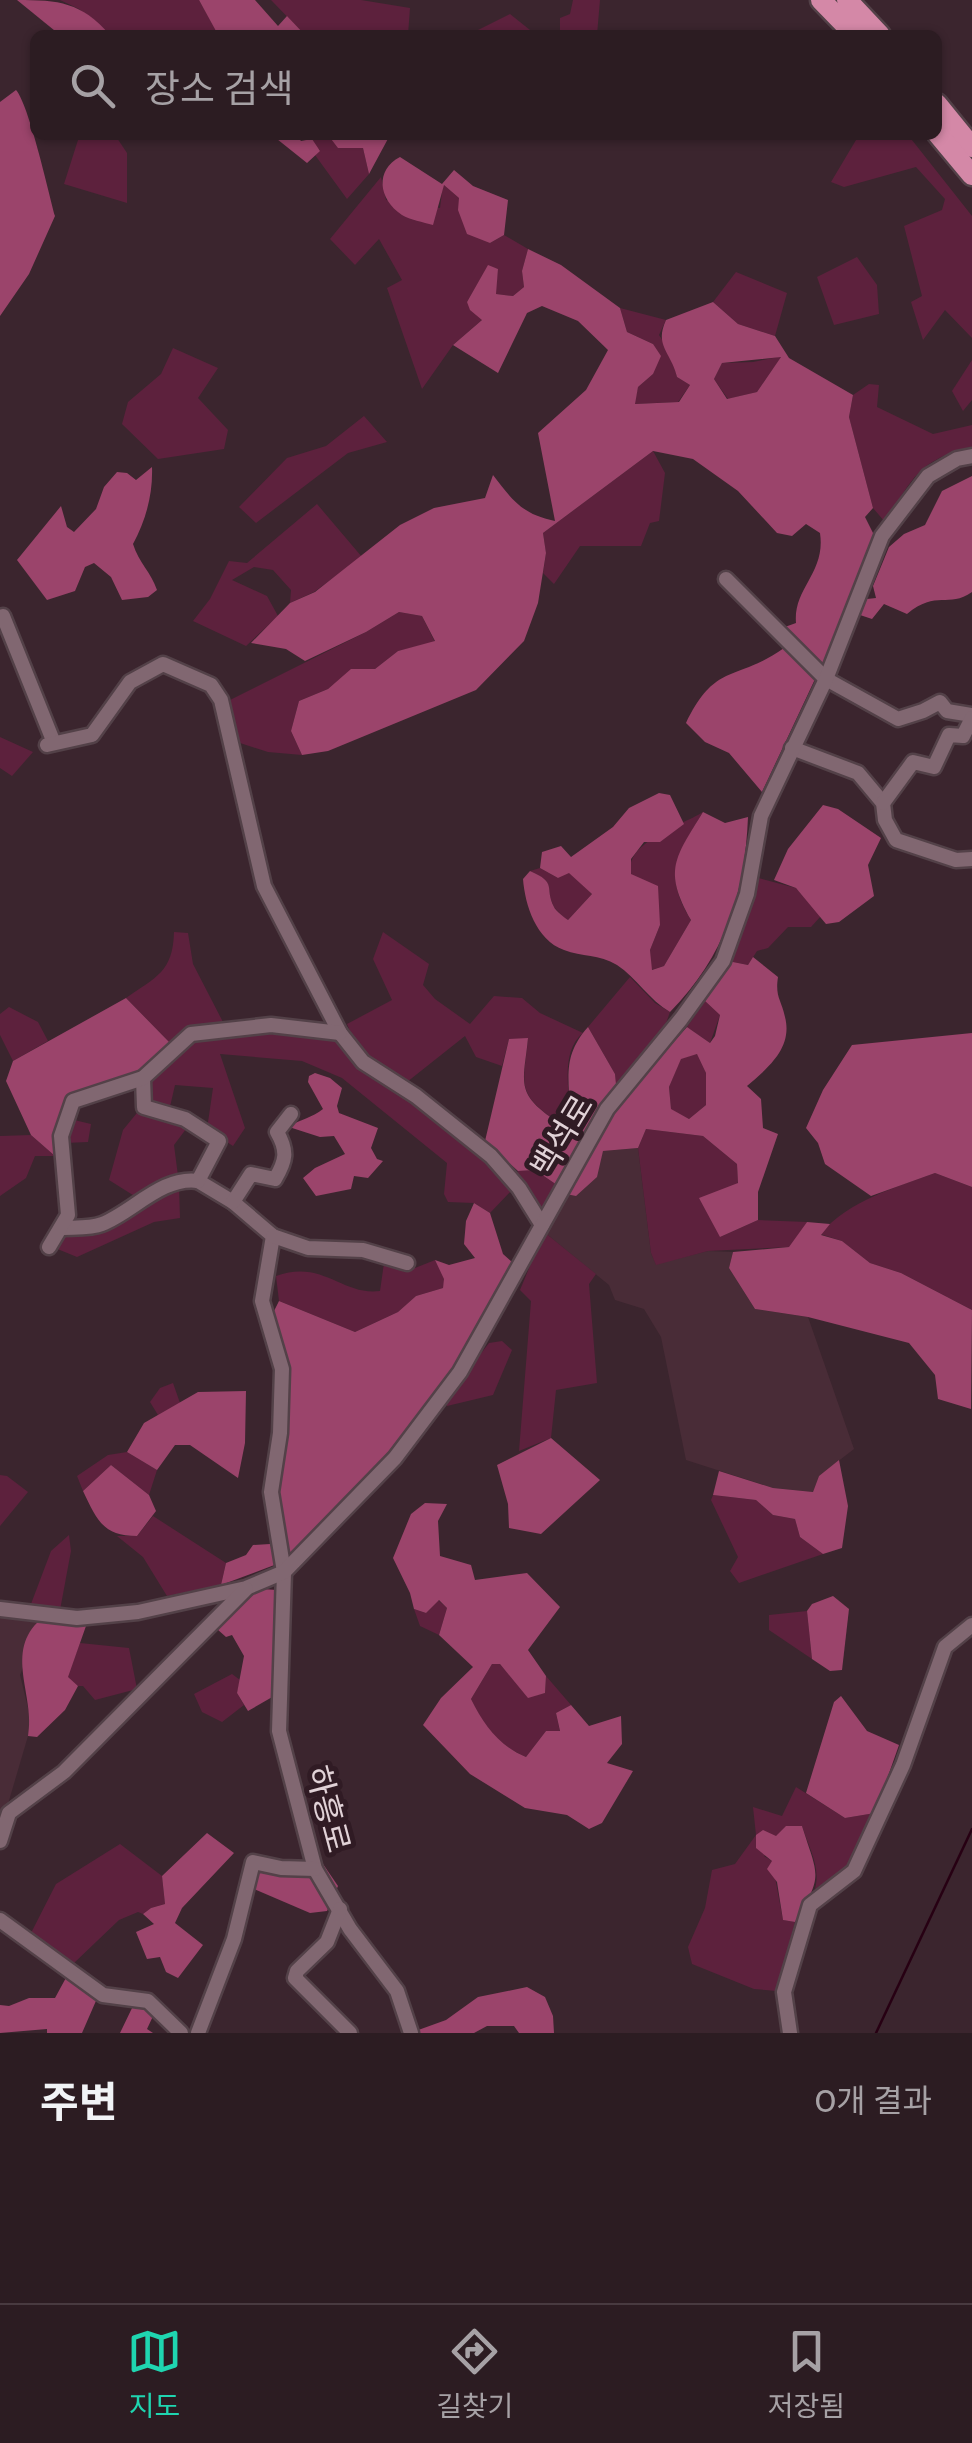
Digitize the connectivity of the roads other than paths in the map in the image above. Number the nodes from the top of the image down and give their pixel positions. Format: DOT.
graph roads {
  1 [pos="822,0"];
  2 [pos="846,0"];
  3 [pos="850,30"];
  4 [pos="875,30"];
  5 [pos="942,110"];
  6 [pos="942,139"];
  7 [pos="972,146"];
  8 [pos="972,176"];
  9 [pos="972,456"];
  10 [pos="726,580"];
  11 [pos="3,616"];
  12 [pos="826,679"];
  13 [pos="972,716"];
  14 [pos="792,748"];
  15 [pos="883,803"];
  16 [pos="972,859"];
  17 [pos="340,1032"];
  18 [pos="143,1078"];
  19 [pos="290,1114"];
  20 [pos="198,1181"];
  21 [pos="234,1202"];
  22 [pos="542,1225"];
  23 [pos="61,1228"];
  24 [pos="273,1236"];
  25 [pos="48,1247"];
  26 [pos="407,1263"];
  27 [pos="284,1572"];
  28 [pos="246,1588"];
  29 [pos="0,1608"];
  30 [pos="972,1625"];
  31 [pos="0,1841"];
  32 [pos="315,1869"];
  33 [pos="340,1909"];
  34 [pos="0,1920"];
  35 [pos="181,2033"];
  36 [pos="198,2033"];
  37 [pos="350,2033"];
  38 [pos="411,2033"];
  39 [pos="790,2033"];
  1 -- 3 [label="highway"];
  2 -- 4 [label="highway"];
  5 -- 7 [label="highway"];
  6 -- 8 [label="highway"];
  9 -- 12 [label="street, 백석로"];
  10 -- 12 [label="street"];
  11 -- 17 [label="street"];
  12 -- 13 [label="street"];
  12 -- 14 [label="street, 백석로"];
  13 -- 15 [label="street"];
  14 -- 15 [label="street"];
  14 -- 22 [label="street, 백석로"];
  15 -- 16 [label="street"];
  17 -- 18 [label="street"];
  17 -- 22 [label="street"];
  18 -- 20 [label="street"];
  18 -- 23 [label="street"];
  19 -- 21 [label="street"];
  20 -- 21 [label="street"];
  20 -- 23 [label="street"];
  21 -- 24 [label="street"];
  22 -- 27 [label="street, 백석로"];
  23 -- 25 [label="street"];
  24 -- 26 [label="street"];
  24 -- 27 [label="street, 하흥로"];
  27 -- 28 [label="street, 백석로"];
  27 -- 32 [label="street, 하흥로"];
  28 -- 29 [label="street, 백석로"];
  28 -- 31 [label="street"];
  30 -- 39 [label="street"];
  32 -- 33 [label="street, 하흥로"];
  32 -- 36 [label="street"];
  33 -- 37 [label="street"];
  33 -- 38 [label="street, 하흥로"];
  34 -- 35 [label="street"];
}
